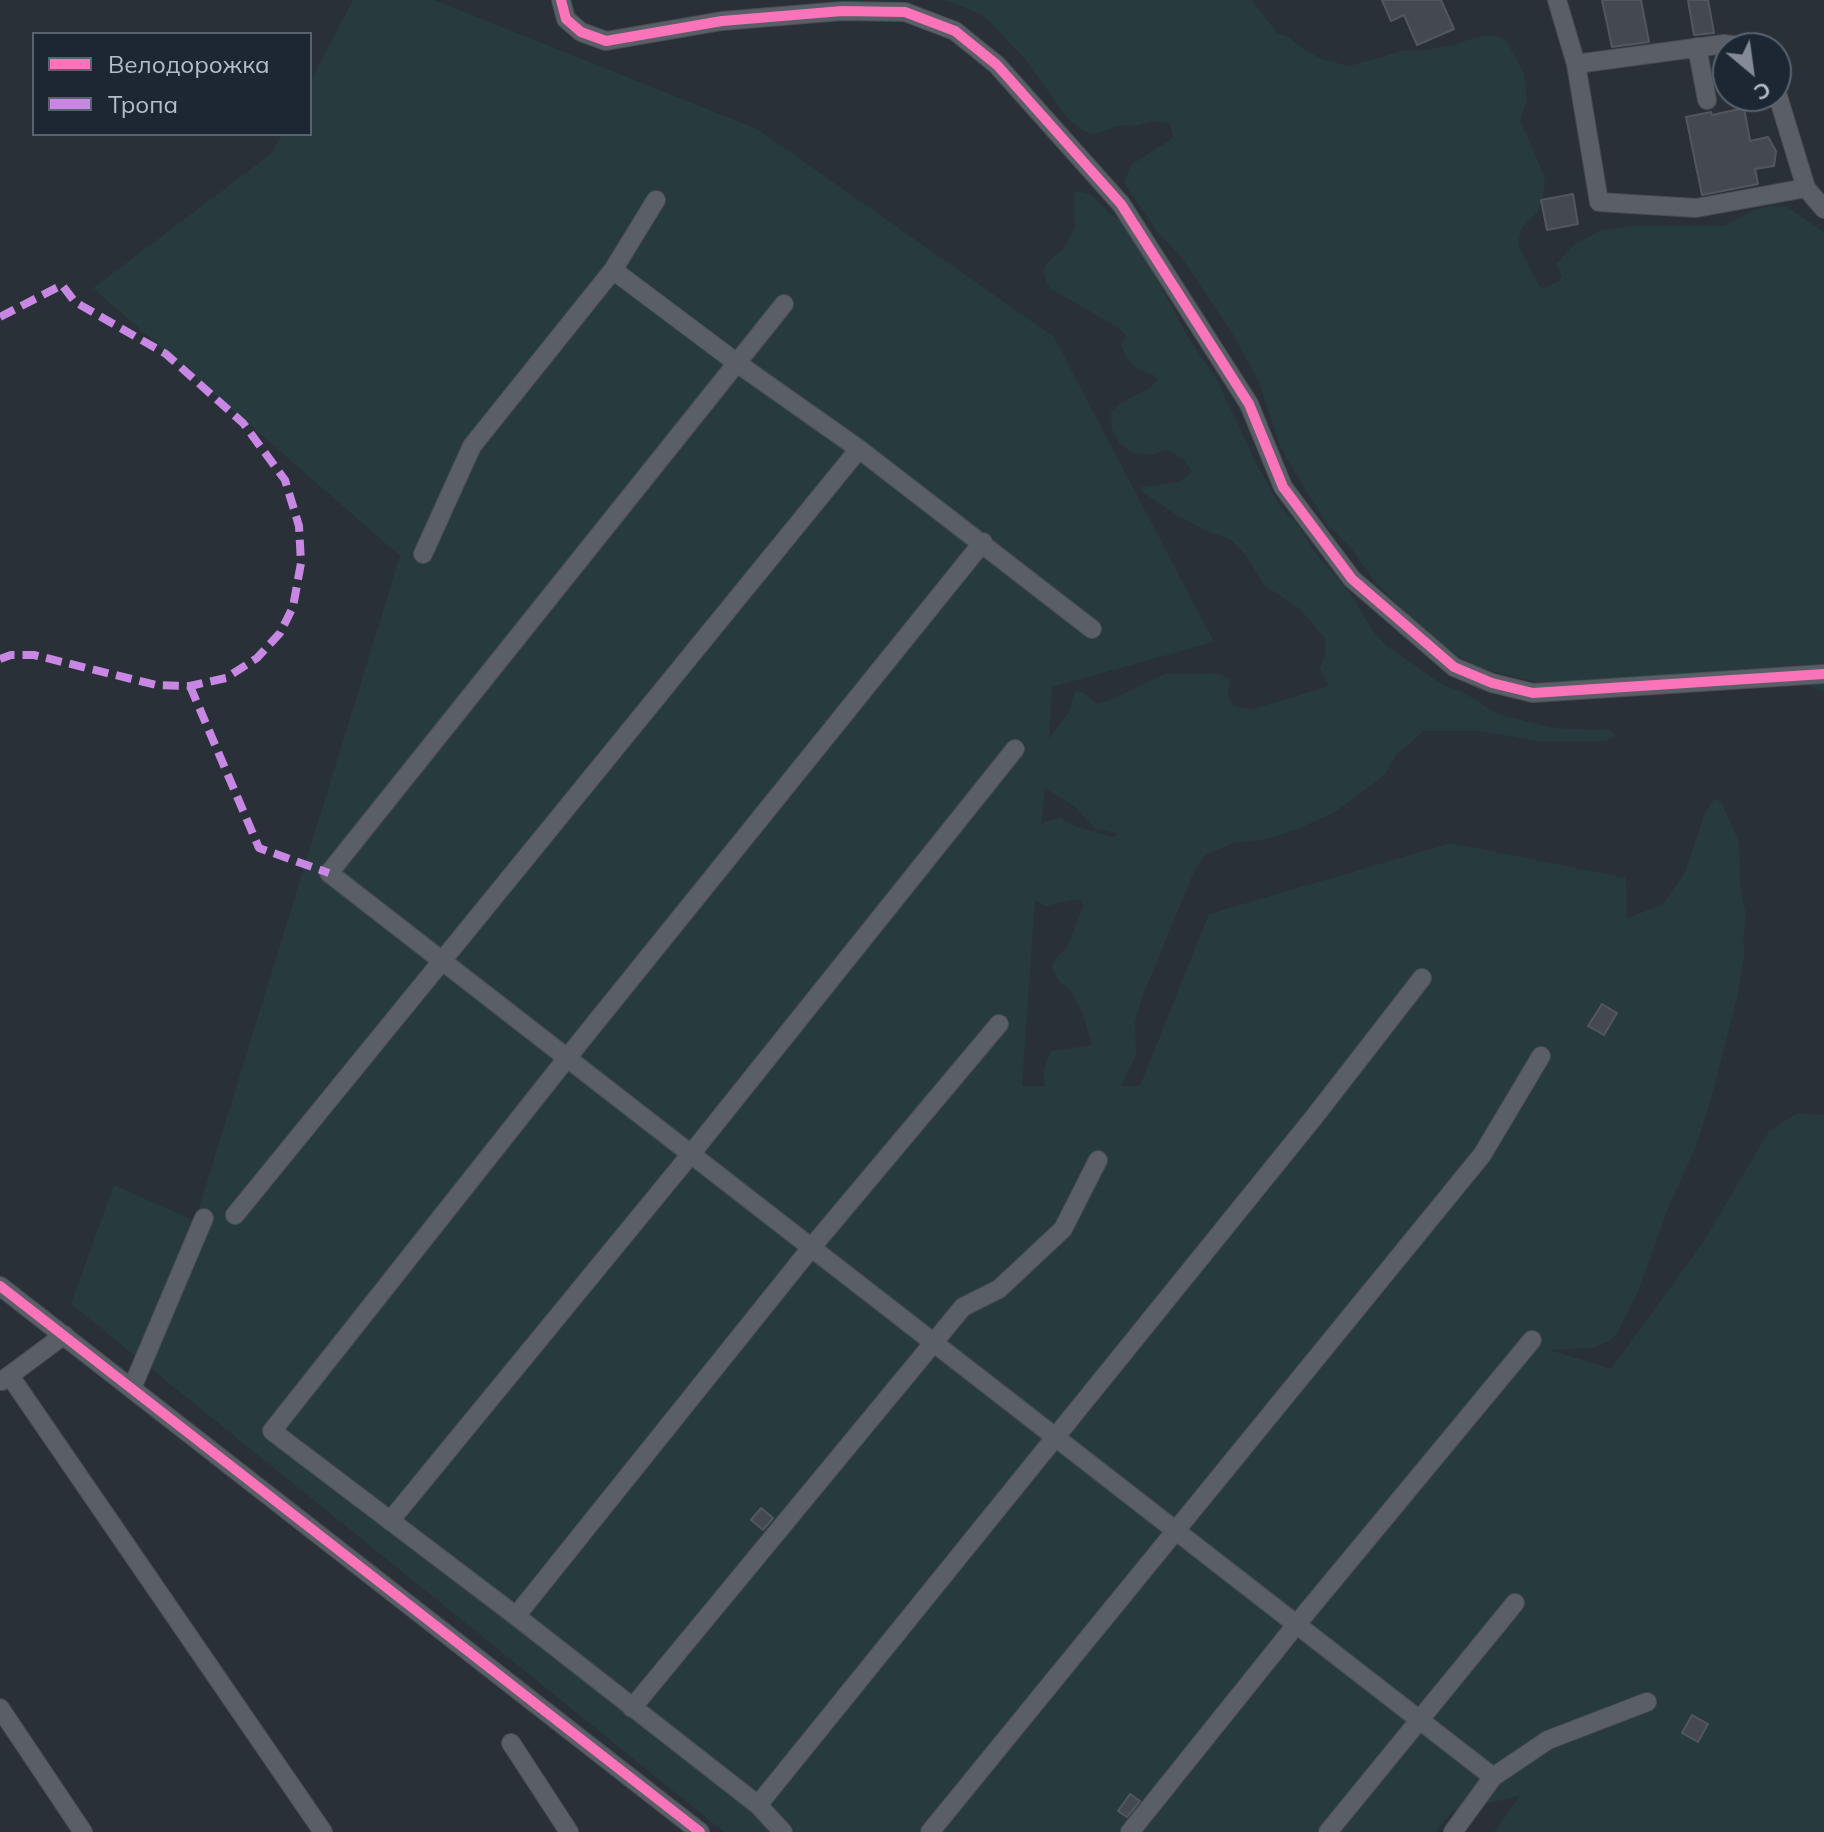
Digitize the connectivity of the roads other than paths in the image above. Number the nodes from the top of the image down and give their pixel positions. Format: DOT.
graph roads {
  1 [pos="561,0"];
  2 [pos="1557,0"];
  3 [pos="1712,45"];
  4 [pos="1697,47"];
  5 [pos="1576,64"];
  6 [pos="1707,100"];
  7 [pos="1783,112"];
  8 [pos="1806,188"];
  9 [pos="656,200"];
  10 [pos="1824,209"];
  11 [pos="613,270"];
  12 [pos="784,304"];
  13 [pos="737,363"];
  14 [pos="859,449"];
  15 [pos="983,542"];
  16 [pos="423,554"];
  17 [pos="1092,629"];
  18 [pos="1824,674"];
  19 [pos="1015,749"];
  20 [pos="444,962"];
  21 [pos="1422,978"];
  22 [pos="999,1024"];
  23 [pos="1541,1056"];
  24 [pos="567,1058"];
  25 [pos="691,1154"];
  26 [pos="1098,1160"];
  27 [pos="235,1215"];
  28 [pos="204,1218"];
  29 [pos="811,1248"];
  30 [pos="0,1286"];
  31 [pos="64,1335"];
  32 [pos="1532,1340"];
  33 [pos="935,1344"];
  34 [pos="5,1379"];
  35 [pos="132,1388"];
  36 [pos="1055,1437"];
  37 [pos="390,1521"];
  38 [pos="1175,1530"];
  39 [pos="1515,1603"];
  40 [pos="516,1616"];
  41 [pos="1296,1625"];
  42 [pos="1647,1702"];
  43 [pos="0,1708"];
  44 [pos="632,1708"];
  45 [pos="1421,1721"];
  46 [pos="511,1743"];
  47 [pos="1493,1777"];
  48 [pos="758,1805"];
  49 [pos="83,1832"];
  50 [pos="323,1832"];
  51 [pos="569,1832"];
  52 [pos="700,1832"];
  53 [pos="783,1832"];
  54 [pos="930,1832"];
  55 [pos="1130,1832"];
  56 [pos="1328,1832"];
  57 [pos="1453,1832"];
  1 -- 18 [label="street"];
  2 -- 5 [label="street"];
  3 -- 4 [label="street"];
  4 -- 5 [label="street"];
  4 -- 6 [label="street"];
  5 -- 8 [label="street"];
  7 -- 8 [label="street"];
  8 -- 10 [label="street"];
  9 -- 11 [label="street"];
  11 -- 13 [label="street"];
  11 -- 16 [label="street"];
  12 -- 13 [label="street"];
  13 -- 14 [label="street"];
  13 -- 20 [label="street"];
  14 -- 15 [label="street"];
  14 -- 20 [label="street"];
  15 -- 17 [label="street"];
  15 -- 24 [label="street"];
  19 -- 25 [label="street"];
  20 -- 24 [label="street"];
  20 -- 27 [label="street"];
  21 -- 36 [label="street"];
  22 -- 29 [label="street"];
  23 -- 38 [label="street"];
  24 -- 25 [label="street"];
  24 -- 37 [label="street"];
  25 -- 29 [label="street"];
  25 -- 37 [label="street"];
  26 -- 33 [label="street"];
  28 -- 35 [label="street"];
  29 -- 33 [label="street"];
  29 -- 40 [label="street"];
  30 -- 31 [label="street"];
  31 -- 34 [label="street"];
  31 -- 35 [label="street"];
  32 -- 41 [label="street"];
  33 -- 36 [label="street"];
  33 -- 44 [label="street"];
  34 -- 50 [label="street"];
  35 -- 52 [label="street"];
  36 -- 38 [label="street"];
  36 -- 48 [label="street"];
  37 -- 40 [label="street"];
  38 -- 41 [label="street"];
  38 -- 54 [label="street"];
  39 -- 45 [label="street"];
  40 -- 44 [label="street"];
  41 -- 45 [label="street"];
  41 -- 55 [label="street"];
  42 -- 47 [label="street"];
  43 -- 49 [label="street"];
  44 -- 48 [label="street"];
  45 -- 47 [label="street"];
  45 -- 56 [label="street"];
  46 -- 51 [label="street"];
  47 -- 57 [label="street"];
  48 -- 53 [label="street"];
}
